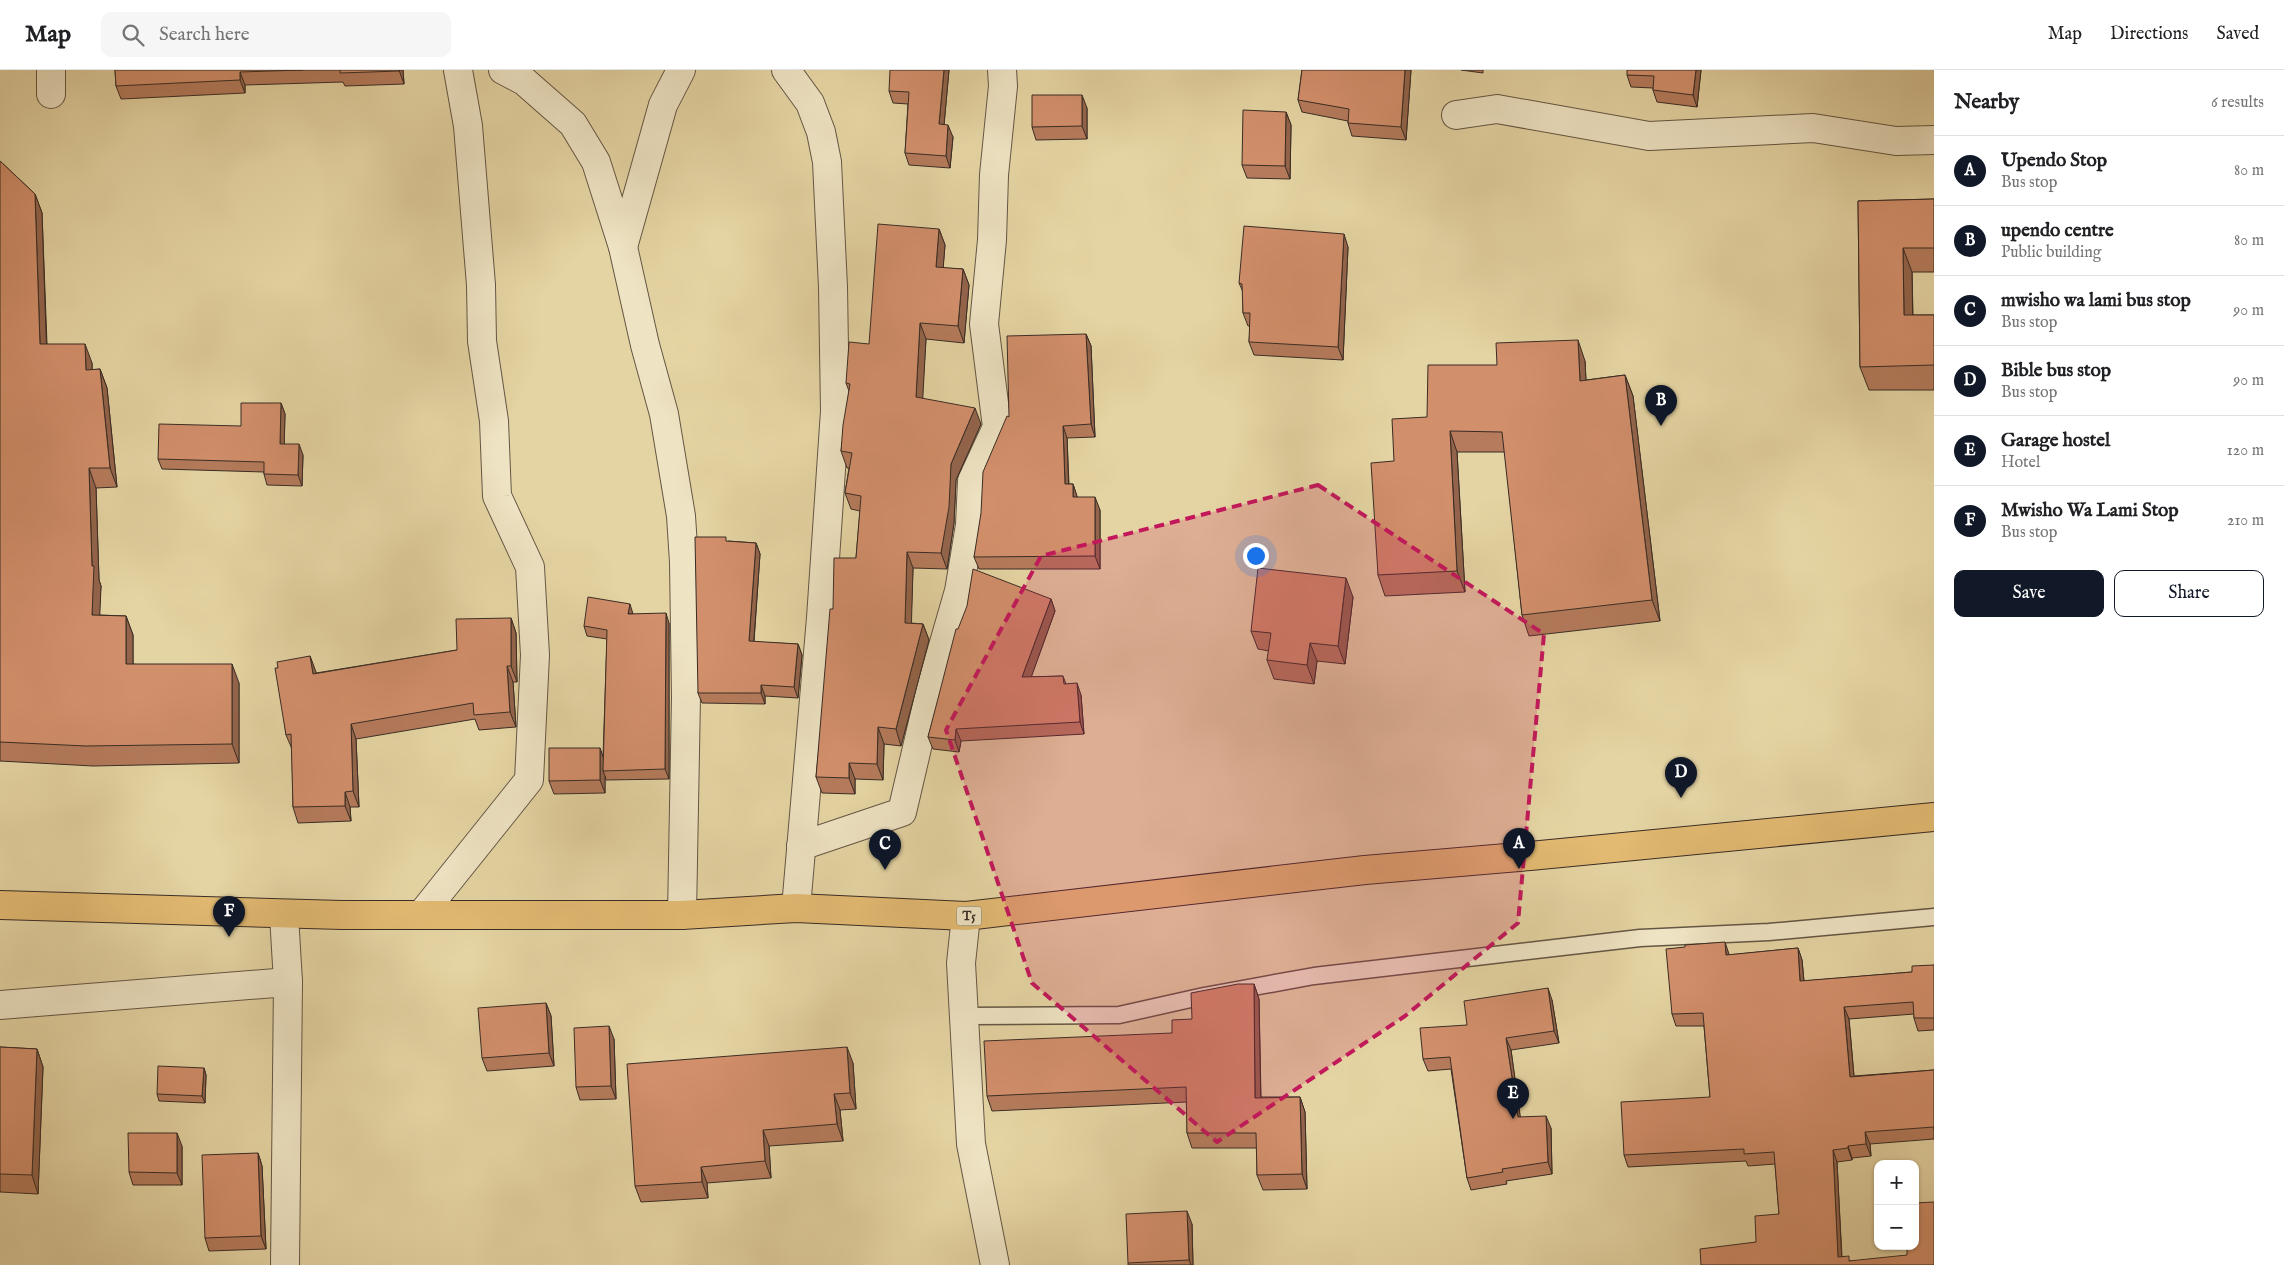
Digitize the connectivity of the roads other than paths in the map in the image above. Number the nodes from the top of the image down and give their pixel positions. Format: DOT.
graph roads {
  1 [pos="458,70"];
  2 [pos="503,70"];
  3 [pos="681,70"];
  4 [pos="786,70"];
  5 [pos="1002,70"];
  6 [pos="1456,115"];
  7 [pos="1934,140"];
  8 [pos="623,247"];
  9 [pos="1934,817"];
  10 [pos="801,846"];
  11 [pos="0,905"];
  12 [pos="796,908"];
  13 [pos="284,915"];
  14 [pos="421,915"];
  15 [pos="682,915"];
  16 [pos="966,916"];
  17 [pos="1934,917"];
  18 [pos="288,982"];
  19 [pos="0,1004"];
  20 [pos="964,1016"];
  21 [pos="289,1262"];
  22 [pos="995,1265"];
  1 -- 14 [label="street"];
  2 -- 8 [label="street"];
  3 -- 8 [label="street"];
  4 -- 10 [label="street"];
  5 -- 10 [label="street"];
  6 -- 7 [label="street"];
  8 -- 15 [label="street"];
  9 -- 16 [label="highway, T5"];
  10 -- 12 [label="street"];
  11 -- 13 [label="highway, T5"];
  12 -- 15 [label="highway, T5"];
  12 -- 16 [label="highway, T5"];
  13 -- 14 [label="highway, T5"];
  13 -- 18 [label="street"];
  14 -- 15 [label="highway, T5"];
  16 -- 20 [label="street"];
  17 -- 20 [label="lane"];
  18 -- 19 [label="street"];
  18 -- 21 [label="street"];
  20 -- 22 [label="street"];
}
